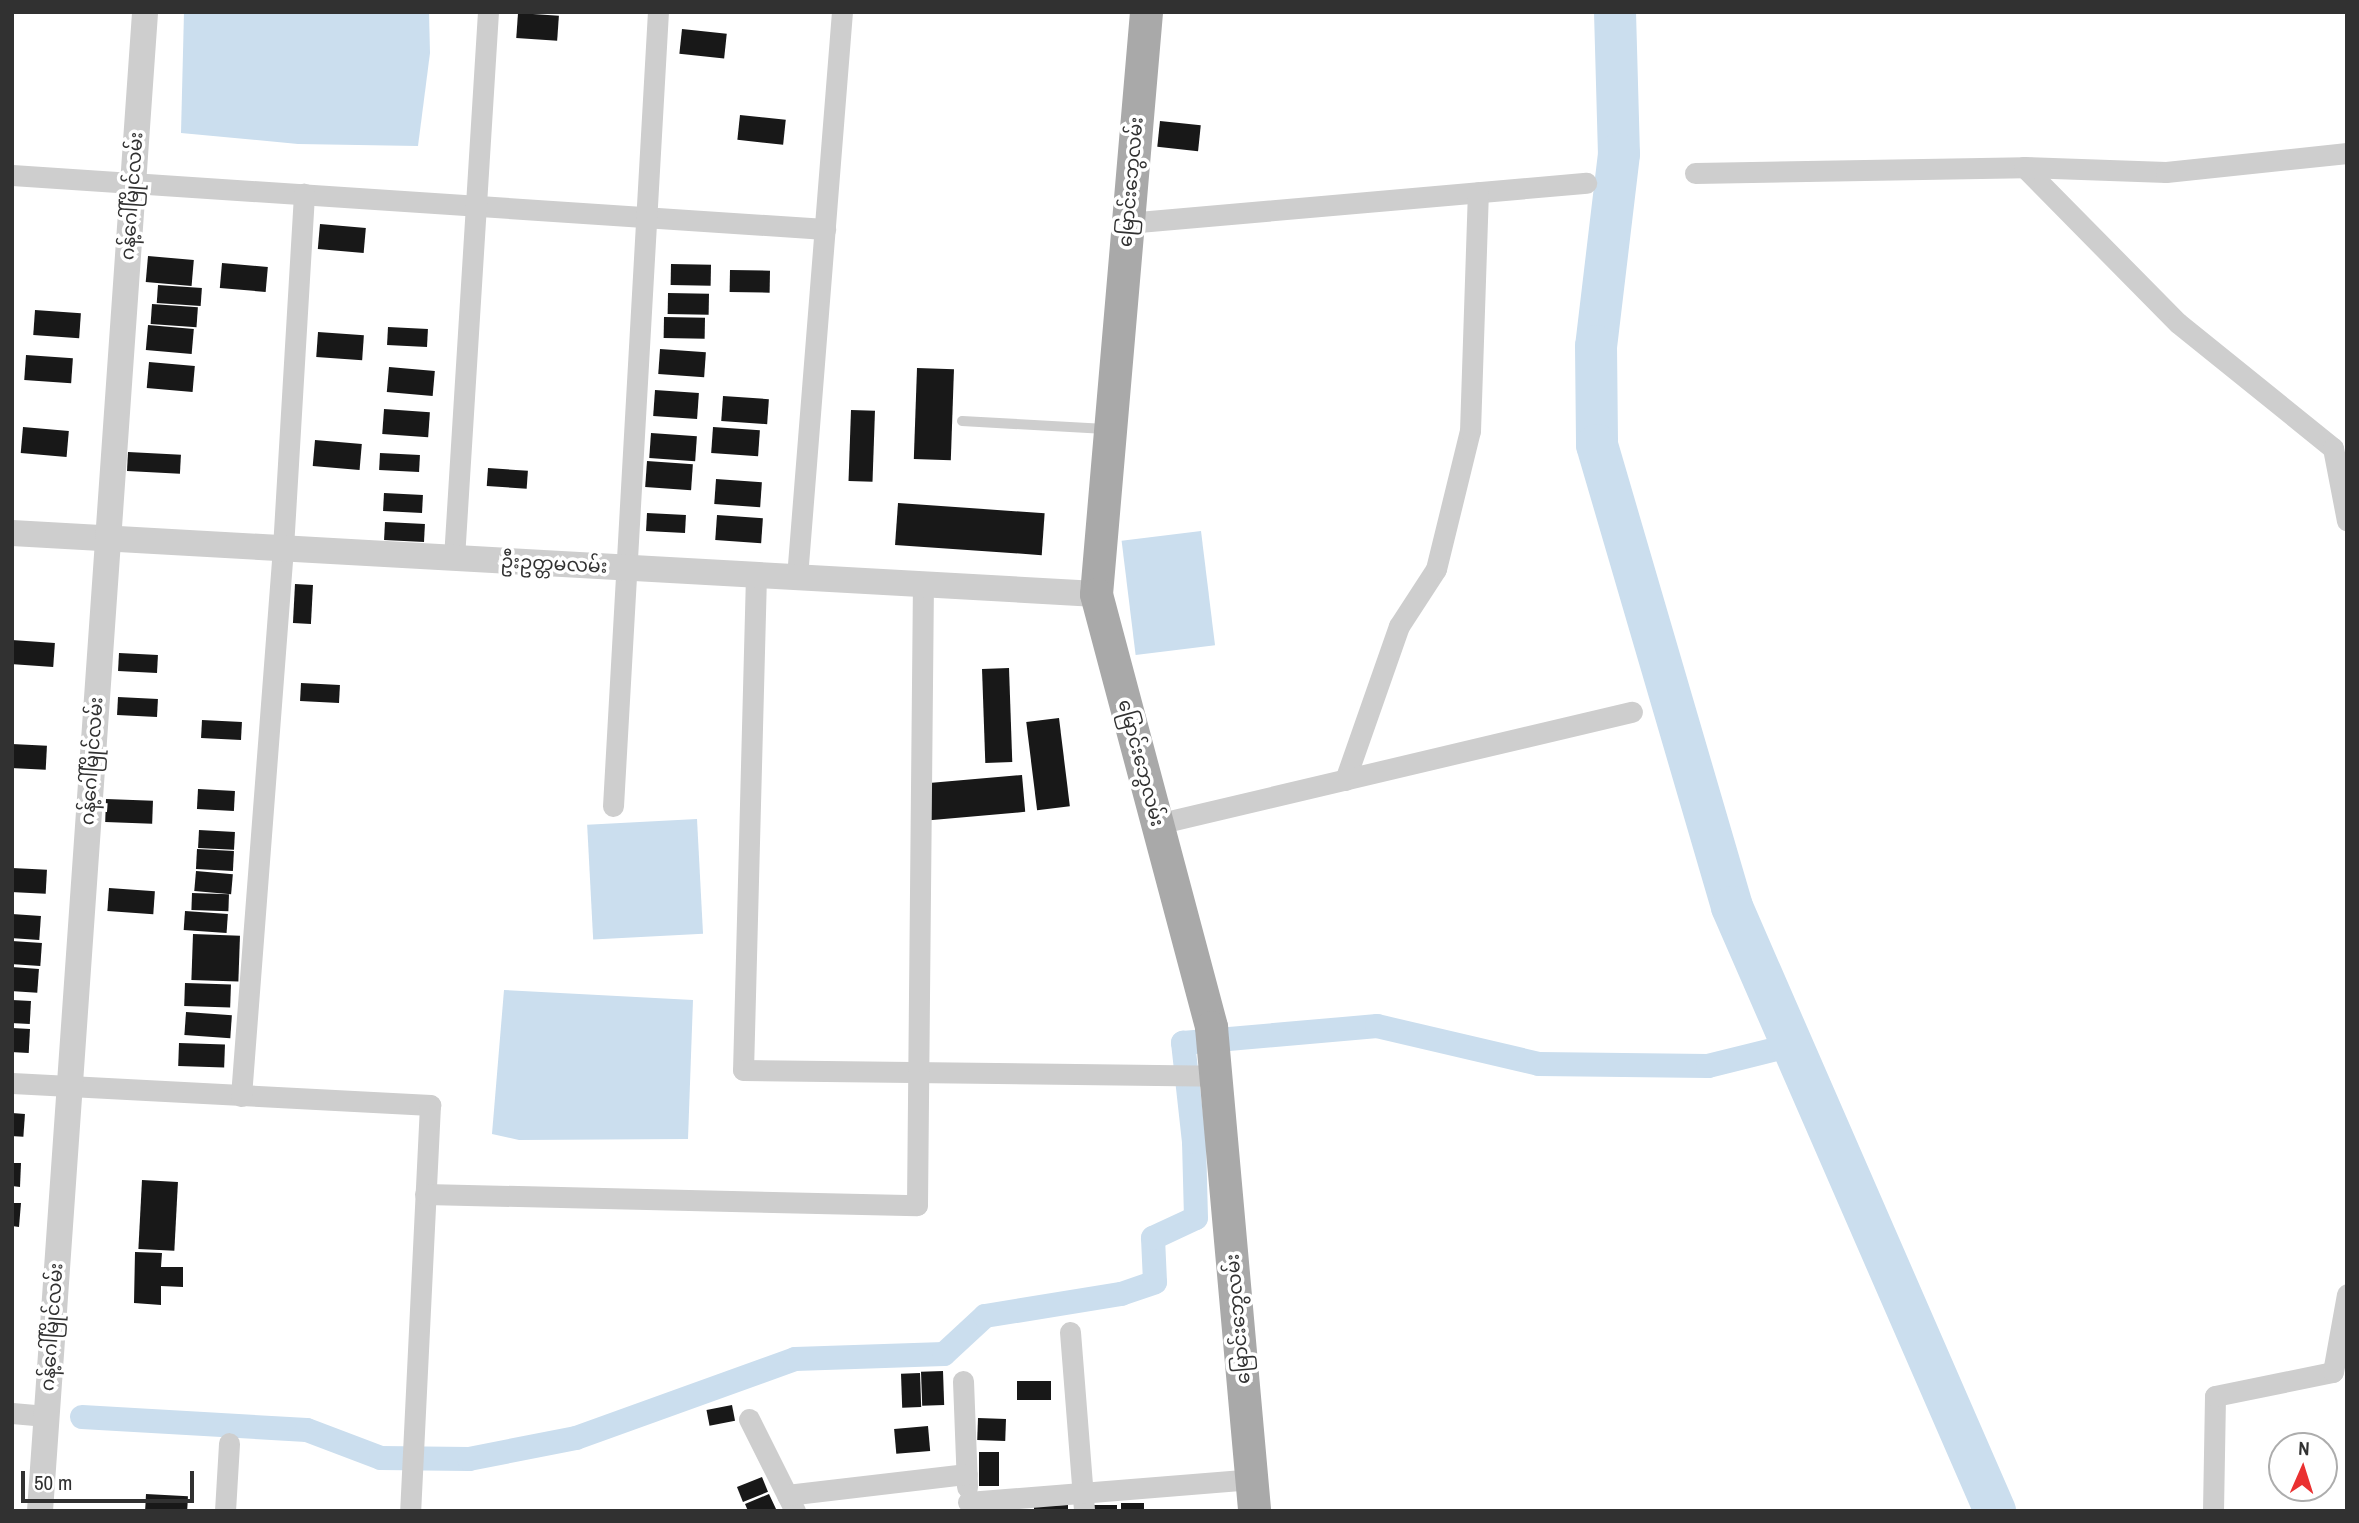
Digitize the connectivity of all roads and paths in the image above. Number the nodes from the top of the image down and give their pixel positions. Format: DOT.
graph roads {
  1 [pos="145,12"];
  2 [pos="488,12"];
  3 [pos="658,12"];
  4 [pos="842,12"];
  5 [pos="1146,12"];
  6 [pos="2347,153"];
  7 [pos="2024,167"];
  8 [pos="1695,173"];
  9 [pos="12,175"];
  10 [pos="133,183"];
  11 [pos="1586,183"];
  12 [pos="1478,192"];
  13 [pos="304,194"];
  14 [pos="476,206"];
  15 [pos="646,217"];
  16 [pos="1127,223"];
  17 [pos="825,229"];
  18 [pos="962,421"];
  19 [pos="1107,429"];
  20 [pos="2347,521"];
  21 [pos="12,533"];
  22 [pos="108,538"];
  23 [pos="283,548"];
  24 [pos="454,558"];
  25 [pos="626,568"];
  26 [pos="756,575"];
  27 [pos="797,577"];
  28 [pos="923,585"];
  29 [pos="1096,594"];
  30 [pos="1632,712"];
  31 [pos="1345,780"];
  32 [pos="613,806"];
  33 [pos="1157,824"];
  34 [pos="1203,1062"];
  35 [pos="916,1073"];
  36 [pos="12,1083"];
  37 [pos="69,1085"];
  38 [pos="241,1096"];
  39 [pos="425,1194"];
  40 [pos="2347,1294"];
  41 [pos="1070,1332"];
  42 [pos="963,1381"];
  43 [pos="12,1413"];
  44 [pos="749,1419"];
  45 [pos="45,1427"];
  46 [pos="229,1443"];
  47 [pos="967,1474"];
  48 [pos="1253,1495"];
  49 [pos="1084,1502"];
  50 [pos="791,1503"];
  51 [pos="968,1506"];
  52 [pos="40,1511"];
  53 [pos="225,1511"];
  54 [pos="410,1511"];
  55 [pos="2213,1511"];
  1 -- 10 [label="street, ဂန့်ဂေါ်မြိုင်လမ်း"];
  2 -- 14 [label="street"];
  3 -- 15 [label="street"];
  4 -- 17 [label="street"];
  5 -- 16 [label="main road, မြောင်းဘွေလမ်း"];
  6 -- 7 [label="street"];
  7 -- 8 [label="street"];
  7 -- 20 [label="street"];
  9 -- 10 [label="street"];
  10 -- 13 [label="street"];
  10 -- 22 [label="street, ဂန့်ဂေါ်မြိုင်လမ်း"];
  11 -- 12 [label="street"];
  12 -- 16 [label="street"];
  12 -- 31 [label="street"];
  13 -- 14 [label="street"];
  13 -- 23 [label="street"];
  14 -- 15 [label="street"];
  14 -- 24 [label="street"];
  15 -- 17 [label="street"];
  15 -- 25 [label="street"];
  16 -- 19 [label="main road, မြောင်းဘွေလမ်း"];
  17 -- 27 [label="street"];
  18 -- 19 [label="lane"];
  19 -- 29 [label="main road, မြောင်းဘွေလမ်း"];
  21 -- 22 [label="street, ဦးဥတ္တမလမ်း"];
  22 -- 23 [label="street, ဦးဥတ္တမလမ်း"];
  22 -- 37 [label="street, ဂန့်ဂေါ်မြိုင်လမ်း"];
  23 -- 24 [label="street, ဦးဥတ္တမလမ်း"];
  23 -- 38 [label="street"];
  24 -- 25 [label="street, ဦးဥတ္တမလမ်း"];
  25 -- 26 [label="street, ဦးဥတ္တမလမ်း"];
  25 -- 32 [label="street"];
  26 -- 27 [label="street, ဦးဥတ္တမလမ်း"];
  26 -- 35 [label="street"];
  27 -- 28 [label="street, ဦးဥတ္တမလမ်း"];
  28 -- 29 [label="street, ဦးဥတ္တမလမ်း"];
  28 -- 35 [label="street"];
  29 -- 33 [label="main road, မြောင်းဘွေလမ်း"];
  30 -- 31 [label="street"];
  31 -- 33 [label="street"];
  33 -- 34 [label="main road, မြောင်းဘွေလမ်း"];
  34 -- 35 [label="street"];
  34 -- 48 [label="main road, မြောင်းဘွေလမ်း"];
  35 -- 39 [label="street"];
  36 -- 37 [label="street"];
  37 -- 38 [label="street"];
  37 -- 45 [label="street, ဂန့်ဂေါ်မြိုင်လမ်း"];
  38 -- 39 [label="street"];
  39 -- 54 [label="street"];
  40 -- 55 [label="street"];
  41 -- 49 [label="street"];
  42 -- 47 [label="street"];
  43 -- 45 [label="street"];
  44 -- 50 [label="street"];
  45 -- 52 [label="street, ဂန့်ဂေါ်မြိုင်လမ်း"];
  46 -- 53 [label="street"];
  47 -- 50 [label="street"];
  47 -- 51 [label="street"];
  48 -- 49 [label="street"];
  49 -- 51 [label="street"];
}
